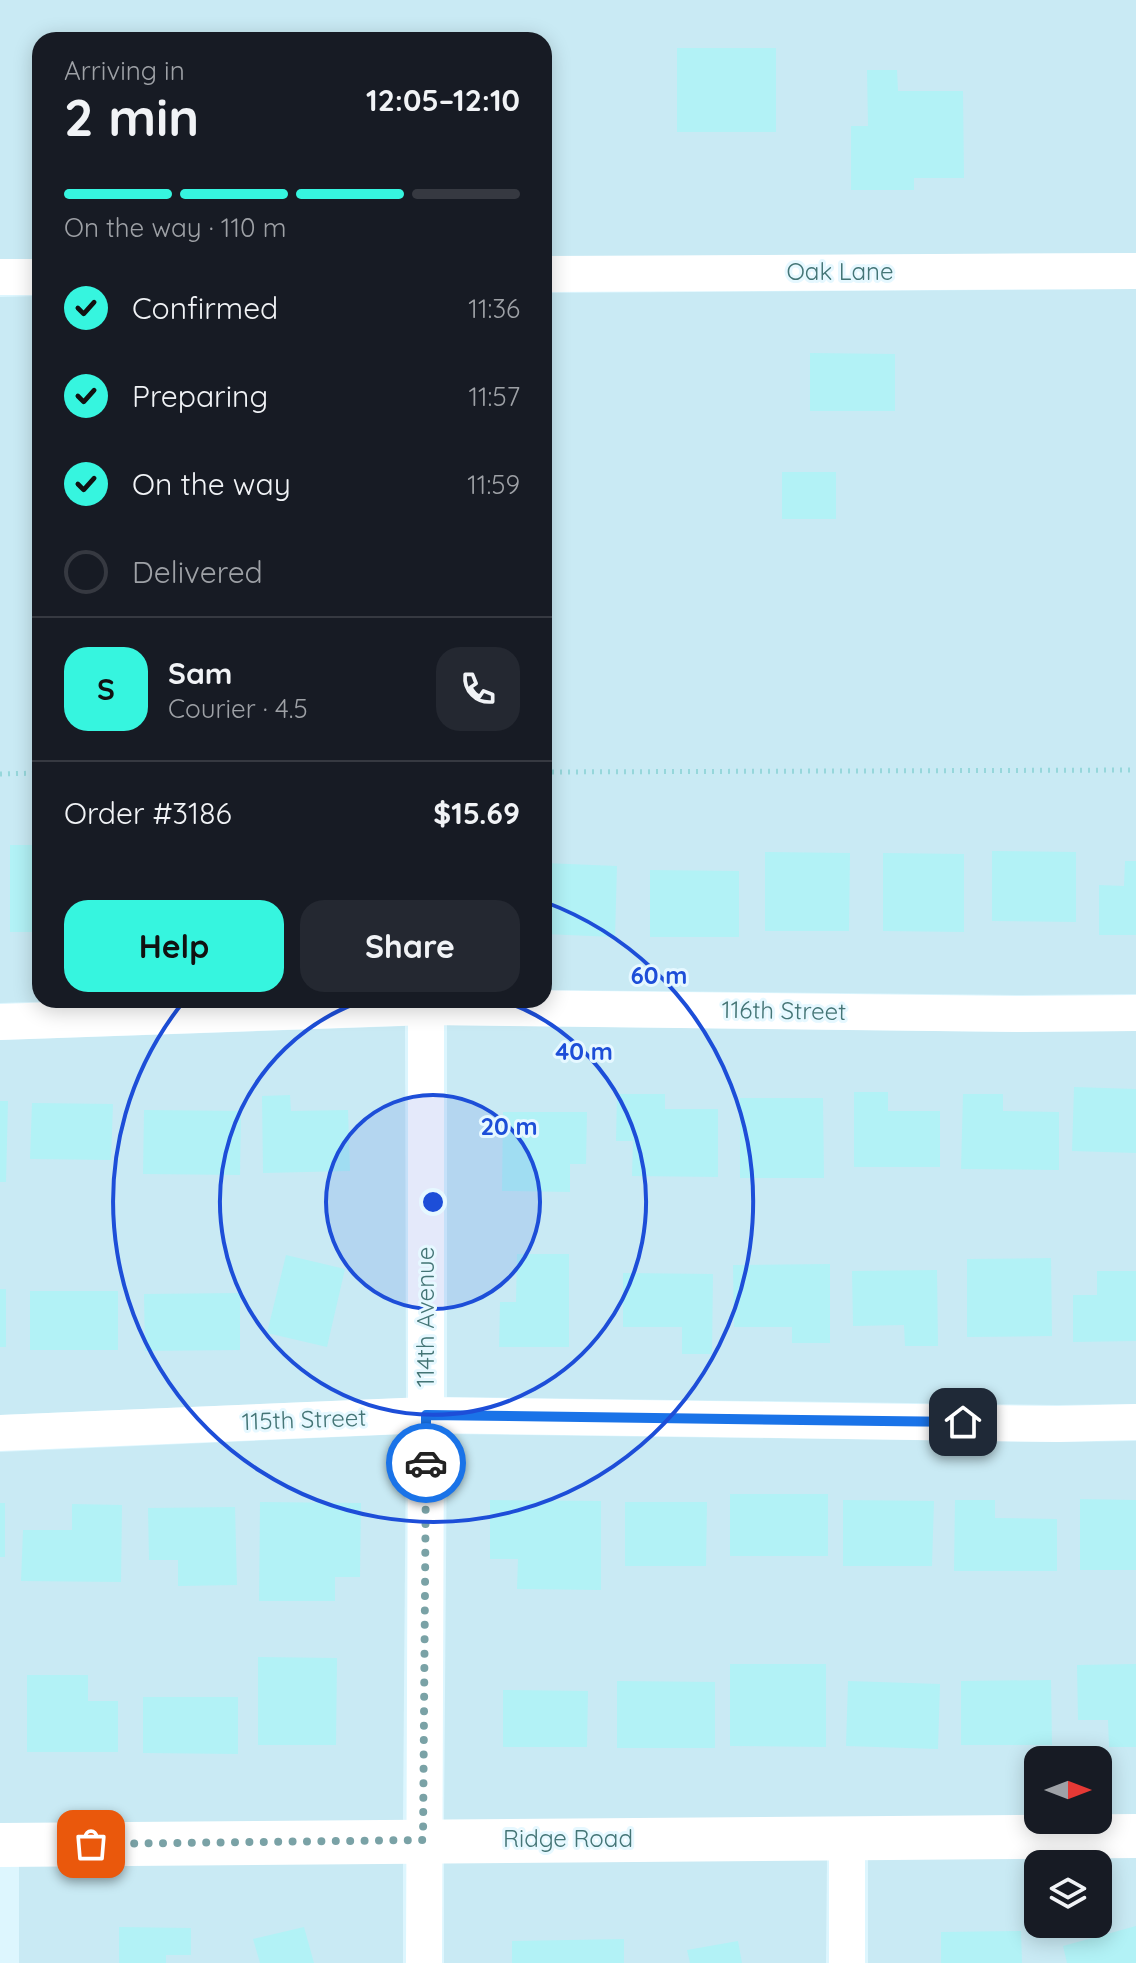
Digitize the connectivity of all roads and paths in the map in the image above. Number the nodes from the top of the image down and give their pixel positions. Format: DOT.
graph roads {
  1 [pos="1136,271"];
  2 [pos="552,274"];
  3 [pos="0,277"];
  4 [pos="32,277"];
  5 [pos="1136,770"];
  6 [pos="552,772"];
  7 [pos="32,773"];
  8 [pos="0,774"];
  9 [pos="398,1008"];
  10 [pos="426,1008"];
  11 [pos="511,1008"];
  12 [pos="1136,1013"];
  13 [pos="0,1022"];
  14 [pos="426,1415"];
  15 [pos="1136,1422"];
  16 [pos="0,1433"];
  17 [pos="1136,1836"];
  18 [pos="847,1839"];
  19 [pos="423,1840"];
  20 [pos="0,1845"];
  21 [pos="424,1963"];
  22 [pos="847,1963"];
  1 -- 2 [label="street, Oak Lane"];
  3 -- 4 [label="street"];
  5 -- 6 [label="path"];
  7 -- 8 [label="path"];
  9 -- 13 [label="street, 116th Street"];
  10 -- 14 [label="street, 114th Avenue"];
  11 -- 12 [label="street, 116th Street"];
  14 -- 15 [label="street, 115th Street"];
  14 -- 16 [label="street, 115th Street"];
  14 -- 19 [label="street, 114th Avenue"];
  17 -- 18 [label="street, Ridge Road"];
  18 -- 19 [label="street, Ridge Road"];
  18 -- 22 [label="street"];
  19 -- 20 [label="street, Ridge Road"];
  19 -- 21 [label="street, 114th Avenue"];
}
